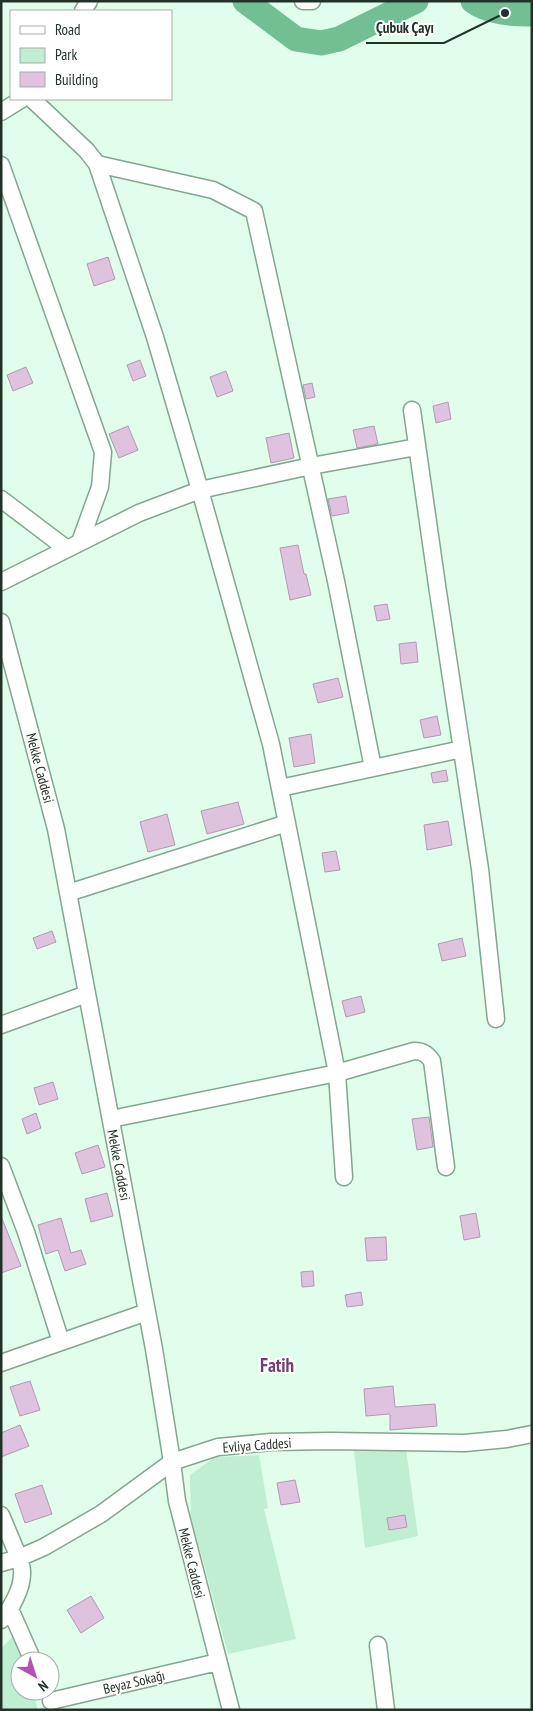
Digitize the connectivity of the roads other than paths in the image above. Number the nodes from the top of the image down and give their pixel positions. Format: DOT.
graph roads {
  1 [pos="303,1"];
  2 [pos="312,1"];
  3 [pos="20,100"];
  4 [pos="33,100"];
  5 [pos="1,112"];
  6 [pos="97,164"];
  7 [pos="1,165"];
  8 [pos="412,410"];
  9 [pos="417,448"];
  10 [pos="311,466"];
  11 [pos="200,490"];
  12 [pos="1,498"];
  13 [pos="74,546"];
  14 [pos="1,582"];
  15 [pos="1,622"];
  16 [pos="462,749"];
  17 [pos="373,768"];
  18 [pos="280,788"];
  19 [pos="287,823"];
  20 [pos="68,894"];
  21 [pos="87,994"];
  22 [pos="496,1019"];
  23 [pos="1,1025"];
  24 [pos="337,1073"];
  25 [pos="111,1119"];
  26 [pos="1,1166"];
  27 [pos="446,1167"];
  28 [pos="344,1177"];
  29 [pos="147,1312"];
  30 [pos="61,1342"];
  31 [pos="1,1363"];
  32 [pos="531,1436"];
  33 [pos="172,1462"];
  34 [pos="1,1515"];
  35 [pos="19,1558"];
  36 [pos="1,1563"];
  37 [pos="6,1615"];
  38 [pos="378,1645"];
  39 [pos="27,1651"];
  40 [pos="218,1662"];
  41 [pos="60,1699"];
  42 [pos="231,1710"];
  43 [pos="386,1710"];
  1 -- 2 [label="street"];
  3 -- 5 [label="street"];
  4 -- 6 [label="street"];
  6 -- 10 [label="street"];
  6 -- 11 [label="street"];
  7 -- 13 [label="street"];
  8 -- 9 [label="street"];
  9 -- 10 [label="street"];
  9 -- 16 [label="street"];
  10 -- 11 [label="street"];
  10 -- 17 [label="street"];
  11 -- 13 [label="street"];
  11 -- 18 [label="street"];
  12 -- 13 [label="street"];
  13 -- 14 [label="street"];
  15 -- 20 [label="street, Mekke Caddesi"];
  16 -- 17 [label="street"];
  16 -- 22 [label="street"];
  17 -- 18 [label="street"];
  18 -- 19 [label="street"];
  19 -- 20 [label="street"];
  19 -- 24 [label="street"];
  20 -- 21 [label="street, Mekke Caddesi"];
  21 -- 23 [label="street"];
  21 -- 25 [label="street, Mekke Caddesi"];
  24 -- 25 [label="street"];
  24 -- 27 [label="street"];
  24 -- 28 [label="street"];
  25 -- 29 [label="street, Mekke Caddesi"];
  26 -- 30 [label="street"];
  29 -- 30 [label="street"];
  29 -- 33 [label="street, Mekke Caddesi"];
  30 -- 31 [label="street"];
  32 -- 33 [label="street, Evliya Caddesi"];
  33 -- 35 [label="street, Evliya Caddesi"];
  33 -- 40 [label="street, Mekke Caddesi"];
  34 -- 35 [label="street"];
  35 -- 36 [label="street, Evliya Caddesi"];
  35 -- 37 [label="street"];
  37 -- 39 [label="street"];
  38 -- 43 [label="street"];
  40 -- 41 [label="street, Beyaz Sokağı"];
  40 -- 42 [label="street, Mekke Caddesi"];
}
